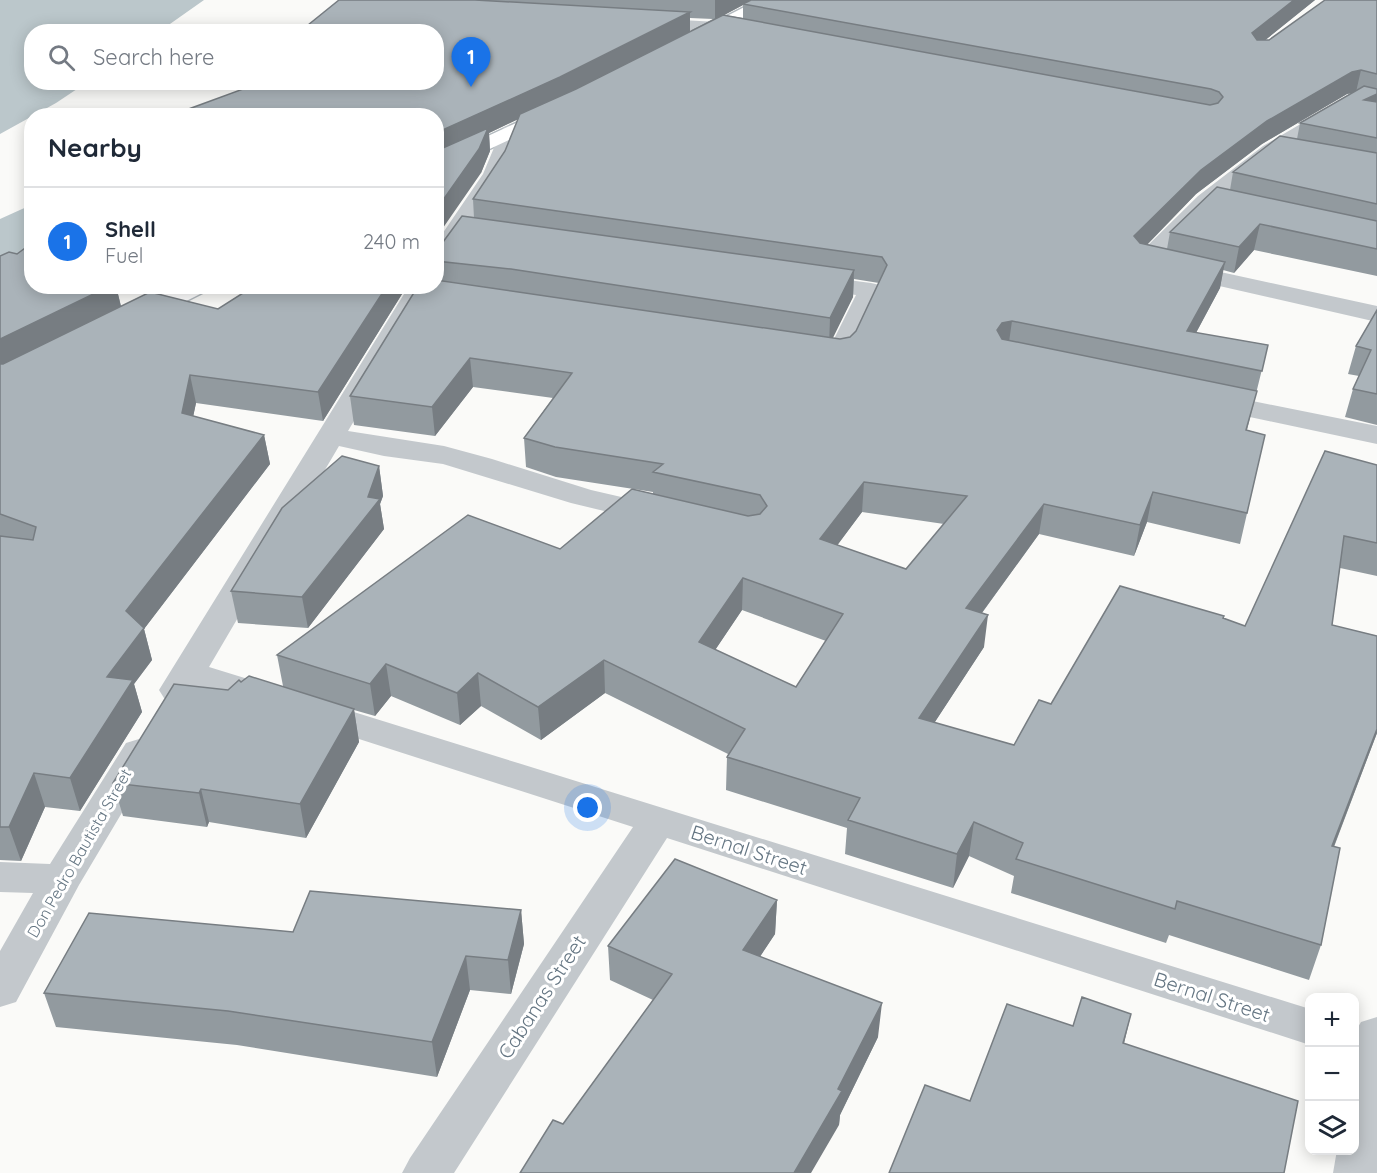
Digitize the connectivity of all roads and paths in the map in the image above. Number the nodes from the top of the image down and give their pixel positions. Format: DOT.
graph roads {
  1 [pos="771,0"];
  2 [pos="625,22"];
  3 [pos="718,27"];
  4 [pos="765,36"];
  5 [pos="679,48"];
  6 [pos="569,105"];
  7 [pos="1377,105"];
  8 [pos="512,131"];
  9 [pos="1270,150"];
  10 [pos="1302,156"];
  11 [pos="444,164"];
  12 [pos="1206,201"];
  13 [pos="1229,206"];
  14 [pos="444,254"];
  15 [pos="790,279"];
  16 [pos="180,294"];
  17 [pos="426,294"];
  18 [pos="1377,314"];
  19 [pos="114,327"];
  20 [pos="792,350"];
  21 [pos="1181,394"];
  22 [pos="1377,435"];
  23 [pos="331,436"];
  24 [pos="682,520"];
  25 [pos="188,672"];
  26 [pos="658,821"];
  27 [pos="0,877"];
  28 [pos="62,879"];
  29 [pos="0,990"];
  30 [pos="1305,1026"];
  31 [pos="1371,1043"];
  32 [pos="427,1173"];
  33 [pos="1358,1173"];
  1 -- 3 [label="main road"];
  2 -- 3 [label="street"];
  3 -- 4 [label="street"];
  3 -- 5 [label="main road"];
  6 -- 8 [label="main road"];
  7 -- 9 [label="street"];
  8 -- 11 [label="main road"];
  8 -- 14 [label="street"];
  9 -- 10 [label="street"];
  9 -- 12 [label="street"];
  12 -- 13 [label="street"];
  12 -- 18 [label="street"];
  15 -- 20 [label="street"];
  16 -- 19 [label="main road"];
  17 -- 23 [label="street, Don Pedro Bautista Street"];
  21 -- 22 [label="street"];
  23 -- 24 [label="street"];
  23 -- 25 [label="street, Don Pedro Bautista Street"];
  25 -- 26 [label="street, Bernal Street"];
  25 -- 28 [label="street, Don Pedro Bautista Street"];
  26 -- 30 [label="street, Bernal Street"];
  26 -- 32 [label="street, Cabanas Street"];
  27 -- 28 [label="street"];
  28 -- 29 [label="street, Don Pedro Bautista Street"];
  31 -- 33 [label="street"];
}
